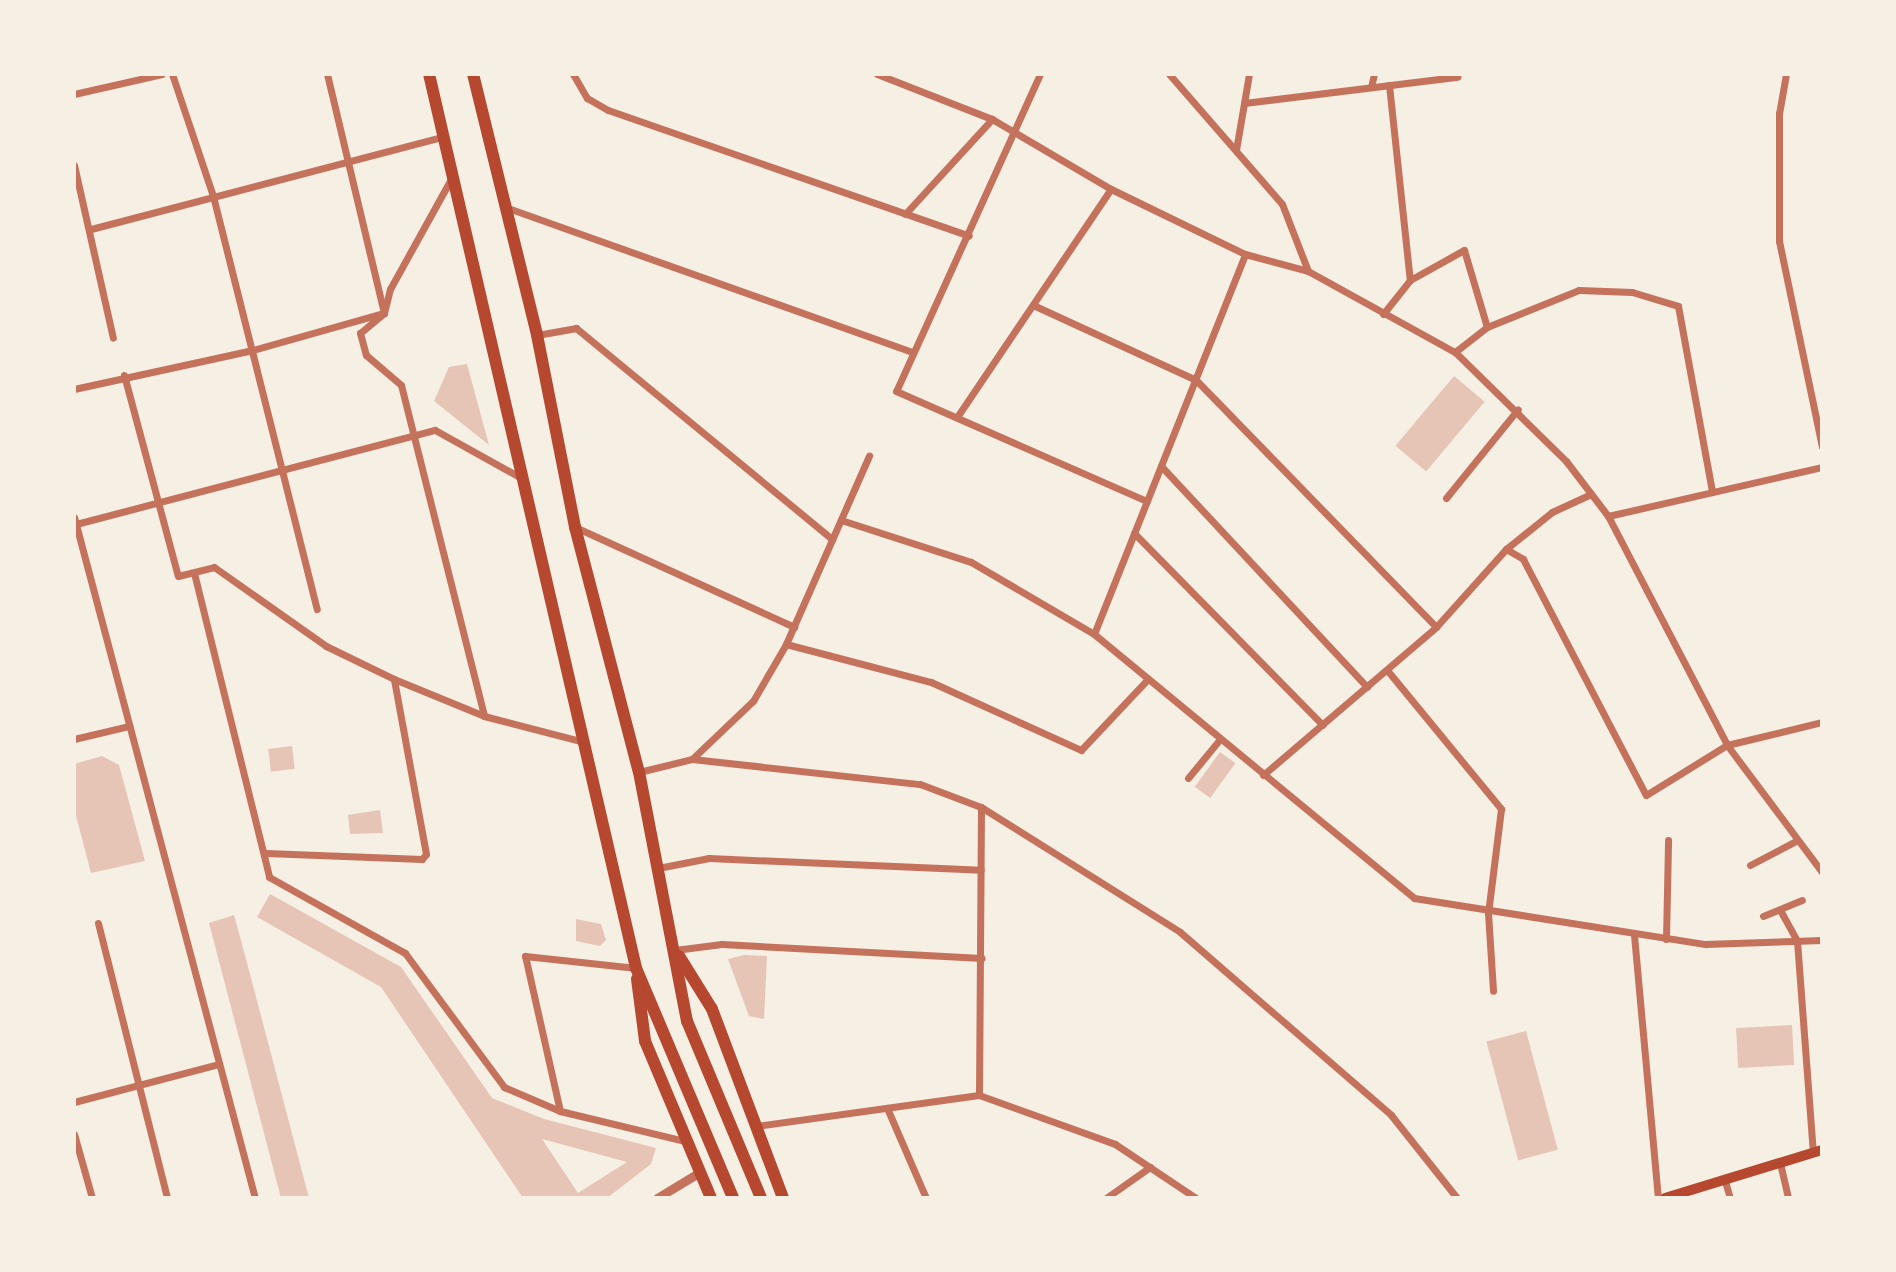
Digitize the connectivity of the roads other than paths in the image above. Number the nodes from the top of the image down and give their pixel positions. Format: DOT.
graph roads {
  1 [pos="162,74"];
  2 [pos="172,74"];
  3 [pos="327,74"];
  4 [pos="429,74"];
  5 [pos="473,74"];
  6 [pos="573,74"];
  7 [pos="877,74"];
  8 [pos="1040,74"];
  9 [pos="1169,74"];
  10 [pos="1249,74"];
  11 [pos="1374,74"];
  12 [pos="1786,74"];
  13 [pos="1457,77"];
  14 [pos="904,78"];
  15 [pos="1389,85"];
  16 [pos="1371,87"];
  17 [pos="74,94"];
  18 [pos="1244,103"];
  19 [pos="992,119"];
  20 [pos="1016,135"];
  21 [pos="445,136"];
  22 [pos="1236,150"];
  23 [pos="347,162"];
  24 [pos="74,165"];
  25 [pos="454,175"];
  26 [pos="1111,189"];
  27 [pos="213,196"];
  28 [pos="505,207"];
  29 [pos="905,214"];
  30 [pos="91,229"];
  31 [pos="969,236"];
  32 [pos="1245,254"];
  33 [pos="1308,271"];
  34 [pos="1410,280"];
  35 [pos="1033,305"];
  36 [pos="384,313"];
  37 [pos="1383,314"];
  38 [pos="1487,327"];
  39 [pos="537,335"];
  40 [pos="113,338"];
  41 [pos="253,350"];
  42 [pos="913,352"];
  43 [pos="1455,352"];
  44 [pos="124,375"];
  45 [pos="1196,380"];
  46 [pos="74,389"];
  47 [pos="1518,409"];
  48 [pos="957,417"];
  49 [pos="413,434"];
  50 [pos="1822,447"];
  51 [pos="869,456"];
  52 [pos="1161,466"];
  53 [pos="1822,467"];
  54 [pos="282,468"];
  55 [pos="525,481"];
  56 [pos="1712,491"];
  57 [pos="1591,494"];
  58 [pos="1446,498"];
  59 [pos="1147,501"];
  60 [pos="158,502"];
  61 [pos="1608,516"];
  62 [pos="75,520"];
  63 [pos="841,520"];
  64 [pos="575,527"];
  65 [pos="1134,533"];
  66 [pos="832,539"];
  67 [pos="1506,549"];
  68 [pos="194,573"];
  69 [pos="317,609"];
  70 [pos="794,627"];
  71 [pos="1436,627"];
  72 [pos="1094,634"];
  73 [pos="786,644"];
  74 [pos="1387,670"];
  75 [pos="394,679"];
  76 [pos="1148,679"];
  77 [pos="1367,687"];
  78 [pos="484,716"];
  79 [pos="1822,722"];
  80 [pos="1323,725"];
  81 [pos="129,726"];
  82 [pos="74,739"];
  83 [pos="1220,739"];
  84 [pos="586,742"];
  85 [pos="1727,745"];
  86 [pos="692,759"];
  87 [pos="639,772"];
  88 [pos="1263,775"];
  89 [pos="1188,778"];
  90 [pos="981,807"];
  91 [pos="1668,840"];
  92 [pos="1796,841"];
  93 [pos="266,853"];
  94 [pos="1750,865"];
  95 [pos="658,868"];
  96 [pos="981,870"];
  97 [pos="1822,872"];
  98 [pos="1802,900"];
  99 [pos="1780,910"];
  100 [pos="1488,913"];
  101 [pos="1763,916"];
  102 [pos="98,923"];
  103 [pos="1634,935"];
  104 [pos="1666,939"];
  105 [pos="1822,940"];
  106 [pos="1797,941"];
  107 [pos="675,950"];
  108 [pos="982,958"];
  109 [pos="636,968"];
  110 [pos="1493,991"];
  111 [pos="219,1064"];
  112 [pos="137,1085"];
  113 [pos="979,1095"];
  114 [pos="74,1102"];
  115 [pos="887,1108"];
  116 [pos="560,1111"];
  117 [pos="753,1127"];
  118 [pos="74,1134"];
  119 [pos="689,1142"];
  120 [pos="1818,1151"];
  121 [pos="1780,1163"];
  122 [pos="1150,1167"];
  123 [pos="700,1172"];
  124 [pos="1725,1181"];
  125 [pos="92,1198"];
  126 [pos="167,1198"];
  127 [pos="255,1198"];
  128 [pos="657,1198"];
  129 [pos="711,1198"];
  130 [pos="733,1198"];
  131 [pos="761,1198"];
  132 [pos="783,1198"];
  133 [pos="926,1198"];
  134 [pos="1106,1198"];
  135 [pos="1196,1198"];
  136 [pos="1457,1198"];
  137 [pos="1658,1198"];
  138 [pos="1665,1198"];
  139 [pos="1730,1198"];
  140 [pos="1788,1198"];
  1 -- 17 [label="street"];
  2 -- 27 [label="street"];
  3 -- 23 [label="street"];
  4 -- 21 [label="main road"];
  5 -- 28 [label="main road"];
  6 -- 29 [label="street"];
  7 -- 14 [label="street"];
  8 -- 20 [label="street"];
  9 -- 22 [label="street"];
  10 -- 18 [label="street"];
  11 -- 16 [label="street"];
  12 -- 50 [label="street"];
  13 -- 15 [label="street"];
  14 -- 19 [label="street"];
  15 -- 16 [label="street"];
  15 -- 34 [label="street"];
  16 -- 18 [label="street"];
  18 -- 22 [label="street"];
  19 -- 20 [label="street"];
  19 -- 29 [label="street"];
  20 -- 26 [label="street"];
  20 -- 31 [label="street"];
  21 -- 23 [label="street"];
  21 -- 25 [label="main road"];
  22 -- 33 [label="street"];
  23 -- 27 [label="street"];
  23 -- 36 [label="street"];
  24 -- 30 [label="street"];
  25 -- 36 [label="street"];
  25 -- 55 [label="main road"];
  26 -- 32 [label="street"];
  26 -- 35 [label="street"];
  27 -- 30 [label="street"];
  27 -- 41 [label="street"];
  28 -- 39 [label="main road"];
  28 -- 42 [label="street"];
  29 -- 31 [label="street"];
  30 -- 40 [label="street"];
  31 -- 42 [label="street"];
  32 -- 33 [label="street"];
  32 -- 45 [label="street"];
  33 -- 37 [label="street"];
  34 -- 37 [label="street"];
  34 -- 38 [label="street"];
  35 -- 45 [label="street"];
  35 -- 48 [label="street"];
  36 -- 41 [label="street"];
  36 -- 49 [label="street"];
  37 -- 43 [label="street"];
  38 -- 43 [label="street"];
  38 -- 56 [label="street"];
  39 -- 64 [label="main road"];
  39 -- 66 [label="street"];
  41 -- 44 [label="street"];
  41 -- 54 [label="street"];
  42 -- 48 [label="street"];
  43 -- 47 [label="street"];
  44 -- 46 [label="street"];
  44 -- 60 [label="street"];
  45 -- 52 [label="street"];
  45 -- 71 [label="street"];
  47 -- 57 [label="street"];
  47 -- 58 [label="street"];
  48 -- 59 [label="street"];
  49 -- 54 [label="street"];
  49 -- 55 [label="street"];
  49 -- 78 [label="street"];
  51 -- 63 [label="street"];
  52 -- 59 [label="street"];
  52 -- 77 [label="street"];
  53 -- 56 [label="street"];
  54 -- 60 [label="street"];
  54 -- 69 [label="street"];
  55 -- 84 [label="main road"];
  56 -- 61 [label="street"];
  57 -- 61 [label="street"];
  57 -- 67 [label="street"];
  59 -- 65 [label="street"];
  60 -- 62 [label="street"];
  60 -- 68 [label="street"];
  61 -- 85 [label="street"];
  62 -- 81 [label="street"];
  63 -- 66 [label="street"];
  63 -- 72 [label="street"];
  64 -- 70 [label="street"];
  64 -- 87 [label="main road"];
  65 -- 72 [label="street"];
  65 -- 80 [label="street"];
  66 -- 70 [label="street"];
  67 -- 71 [label="street"];
  67 -- 85 [label="street"];
  68 -- 75 [label="street"];
  68 -- 93 [label="street"];
  70 -- 73 [label="street"];
  71 -- 74 [label="street"];
  72 -- 76 [label="street"];
  73 -- 76 [label="street"];
  73 -- 86 [label="street"];
  74 -- 77 [label="street"];
  74 -- 100 [label="street"];
  75 -- 78 [label="street"];
  75 -- 93 [label="street"];
  76 -- 83 [label="street"];
  77 -- 80 [label="street"];
  78 -- 84 [label="street"];
  79 -- 85 [label="street"];
  80 -- 88 [label="street"];
  81 -- 82 [label="street"];
  81 -- 111 [label="street"];
  83 -- 88 [label="street"];
  83 -- 89 [label="street"];
  84 -- 109 [label="main road"];
  85 -- 92 [label="street"];
  86 -- 87 [label="street"];
  86 -- 90 [label="street"];
  87 -- 95 [label="main road"];
  88 -- 100 [label="street"];
  90 -- 96 [label="street"];
  90 -- 136 [label="street"];
  91 -- 104 [label="street"];
  92 -- 94 [label="street"];
  92 -- 97 [label="street"];
  93 -- 116 [label="street"];
  95 -- 96 [label="street"];
  95 -- 107 [label="main road"];
  96 -- 108 [label="street"];
  98 -- 99 [label="street"];
  99 -- 101 [label="street"];
  99 -- 106 [label="street"];
  100 -- 103 [label="street"];
  100 -- 110 [label="street"];
  102 -- 112 [label="street"];
  103 -- 104 [label="street"];
  103 -- 137 [label="street"];
  104 -- 106 [label="street"];
  105 -- 106 [label="street"];
  106 -- 120 [label="street"];
  107 -- 108 [label="street"];
  107 -- 117 [label="main road"];
  107 -- 131 [label="main road"];
  108 -- 113 [label="street"];
  109 -- 116 [label="street"];
  109 -- 119 [label="main road"];
  109 -- 130 [label="main road"];
  111 -- 112 [label="street"];
  111 -- 127 [label="street"];
  112 -- 114 [label="street"];
  112 -- 126 [label="street"];
  113 -- 115 [label="street"];
  113 -- 122 [label="street"];
  115 -- 117 [label="street"];
  115 -- 133 [label="street"];
  116 -- 119 [label="street"];
  117 -- 132 [label="main road"];
  118 -- 125 [label="street"];
  119 -- 123 [label="main road"];
  120 -- 121 [label="main road"];
  121 -- 124 [label="main road"];
  121 -- 140 [label="street"];
  122 -- 134 [label="street"];
  122 -- 135 [label="street"];
  123 -- 128 [label="street"];
  123 -- 129 [label="main road"];
  124 -- 138 [label="main road"];
  124 -- 139 [label="street"];
}
